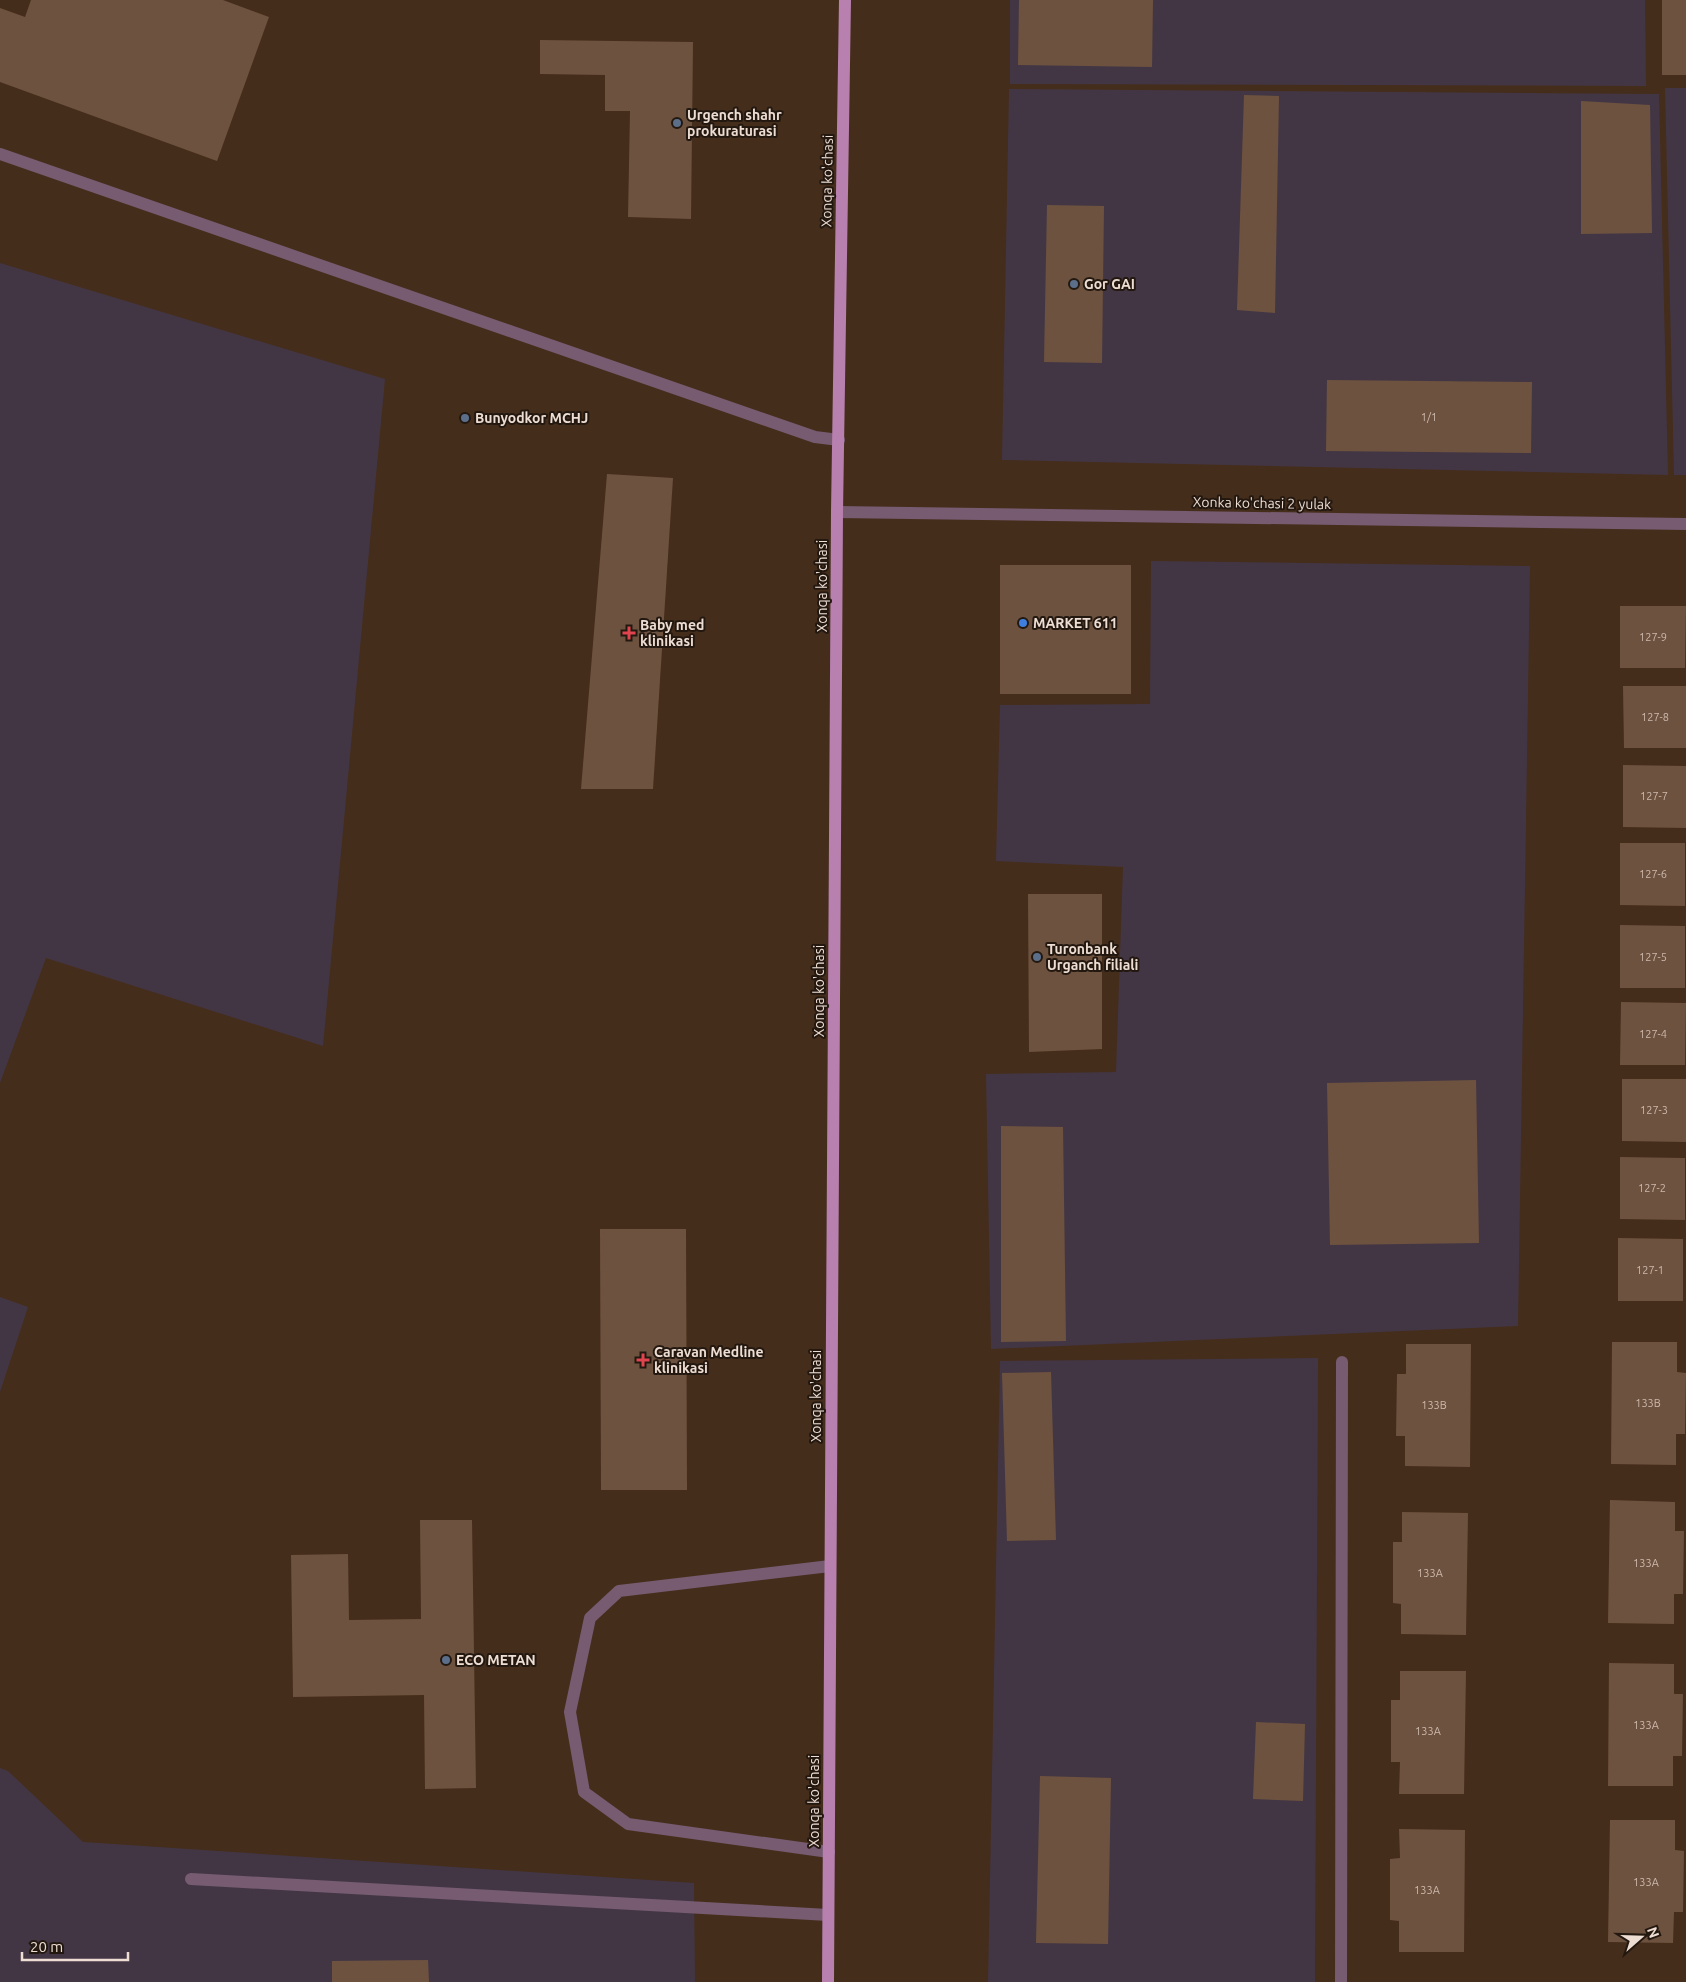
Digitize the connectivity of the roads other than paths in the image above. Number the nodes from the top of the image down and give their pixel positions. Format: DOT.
graph roads {
  1 [pos="845,0"];
  2 [pos="0,154"];
  3 [pos="839,440"];
  4 [pos="837,512"];
  5 [pos="1686,524"];
  6 [pos="1342,1362"];
  7 [pos="830,1566"];
  8 [pos="829,1852"];
  9 [pos="191,1879"];
  10 [pos="828,1916"];
  11 [pos="828,1982"];
  12 [pos="1341,1982"];
  1 -- 3 [label="main road, Xonqa ko'chasi"];
  2 -- 3 [label="street"];
  3 -- 4 [label="main road, Xonqa ko'chasi"];
  4 -- 5 [label="street, Xonka ko'chasi 2 yulak"];
  4 -- 7 [label="main road, Xonqa ko'chasi"];
  6 -- 12 [label="street"];
  7 -- 8 [label="main road, Xonqa ko'chasi"];
  7 -- 8 [label="street"];
  8 -- 10 [label="main road, Xonqa ko'chasi"];
  9 -- 10 [label="street"];
  10 -- 11 [label="main road, Xonqa ko'chasi"];
}
